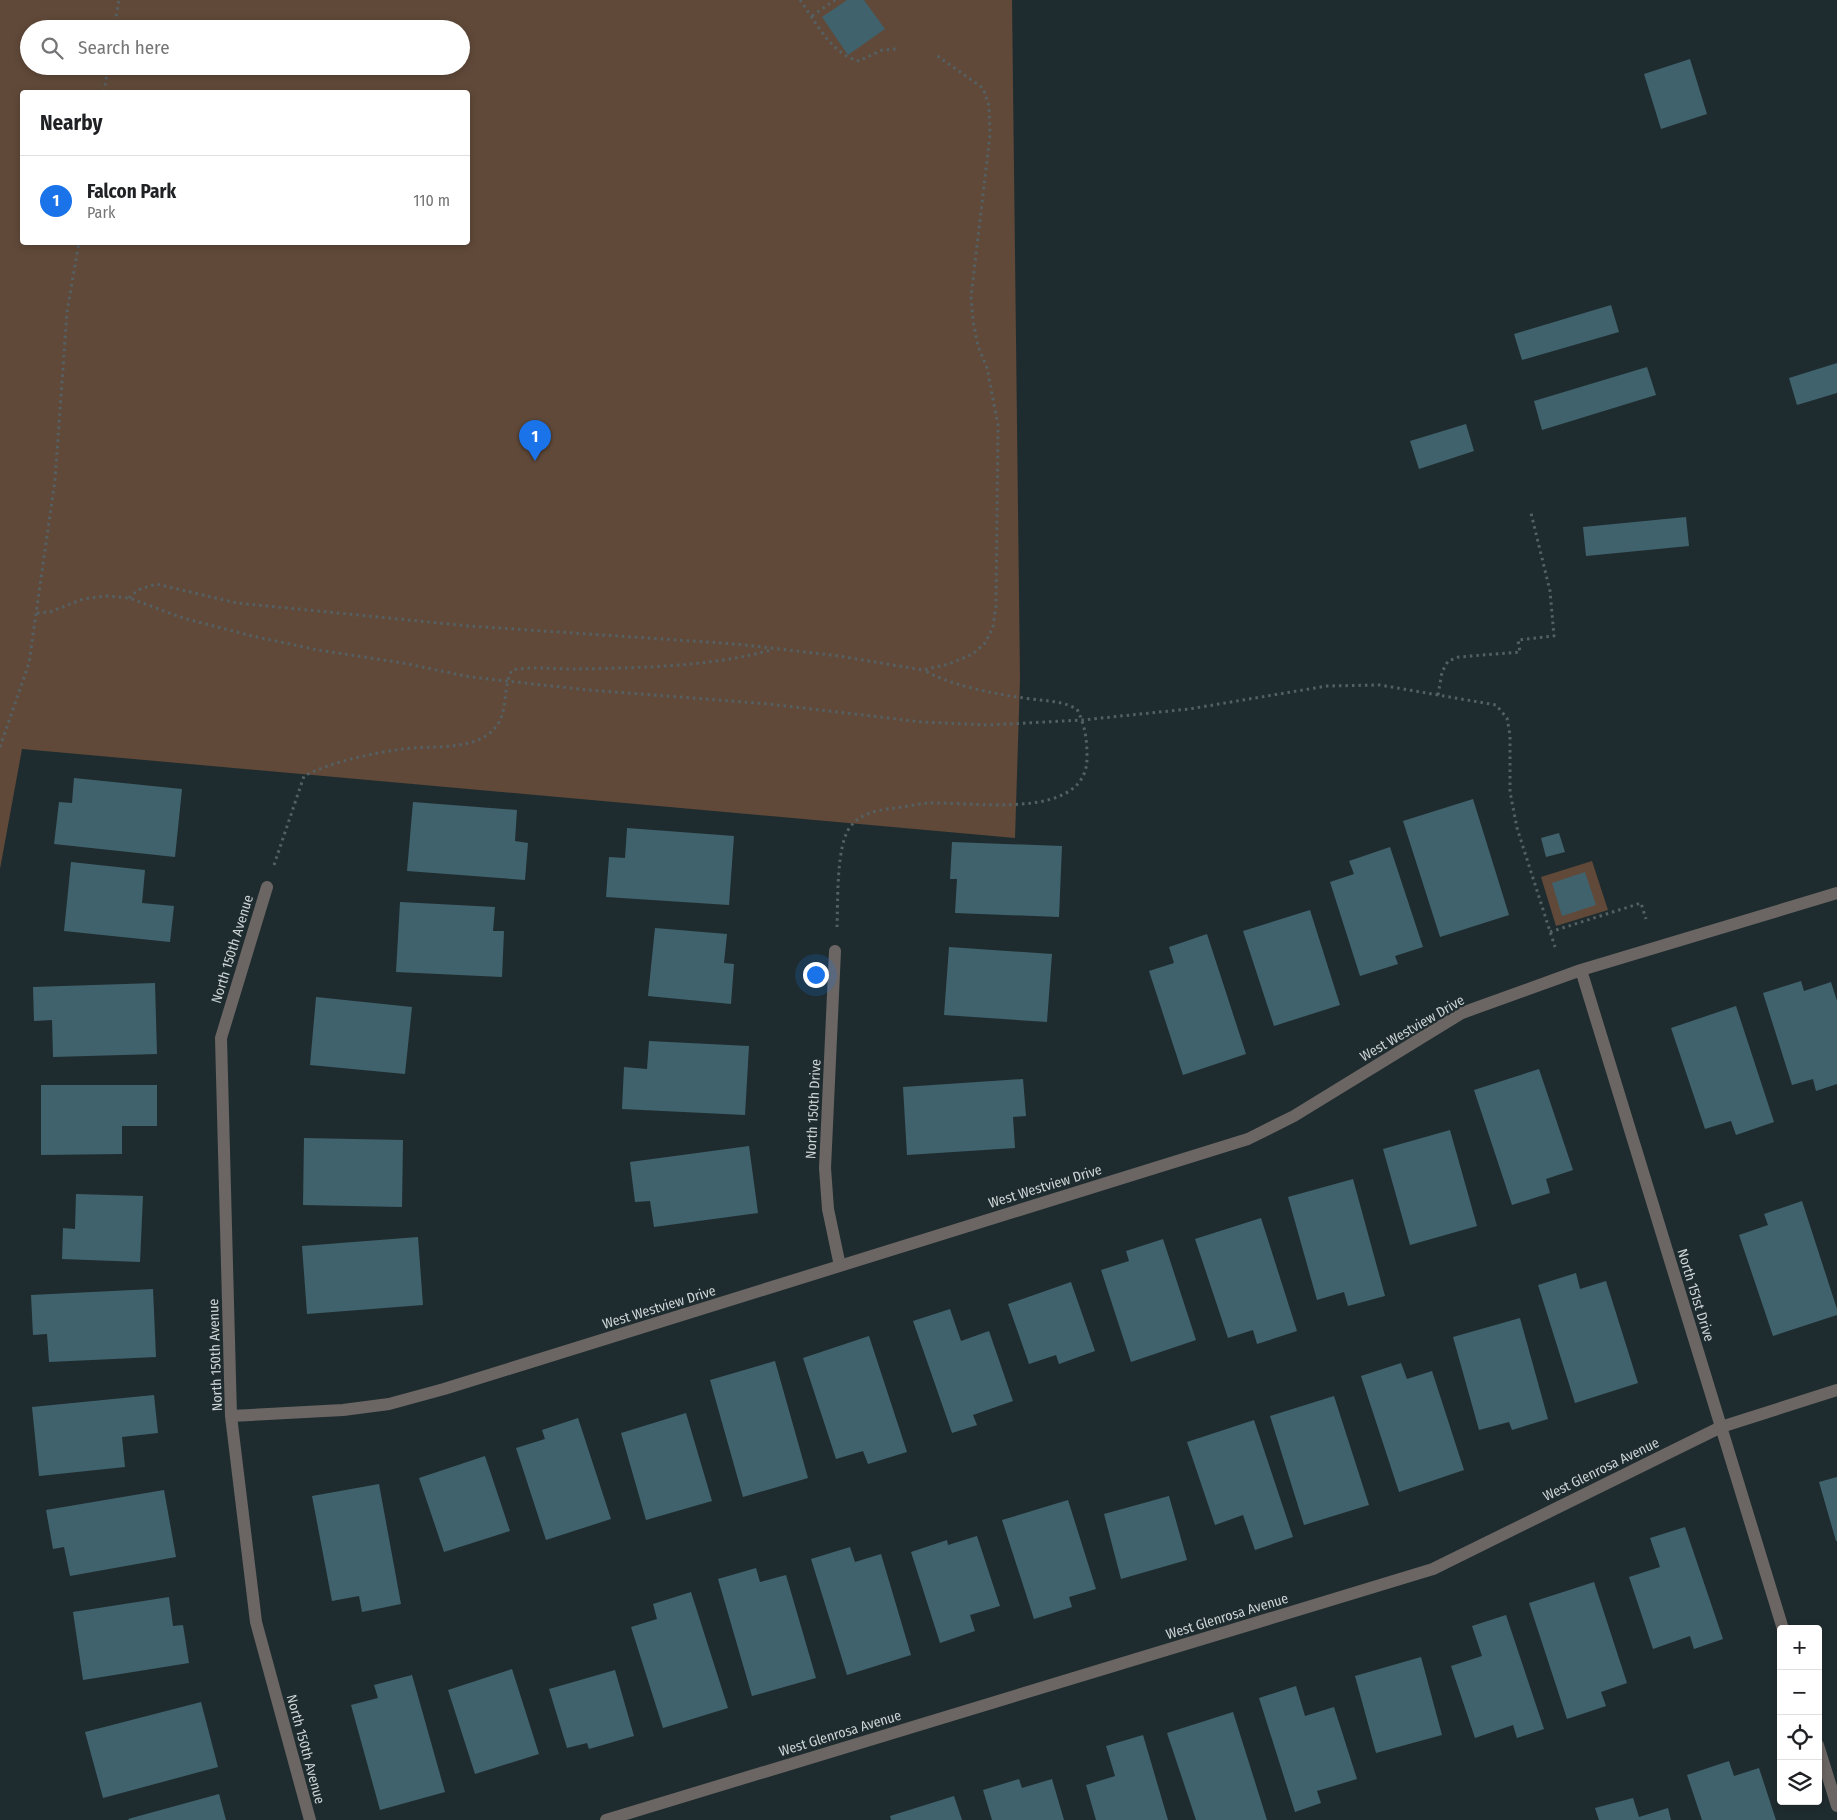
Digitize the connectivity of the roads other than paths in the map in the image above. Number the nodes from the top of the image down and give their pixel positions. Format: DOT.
graph roads {
  1 [pos="267,886"];
  2 [pos="1837,893"];
  3 [pos="835,952"];
  4 [pos="1581,970"];
  5 [pos="840,1266"];
  6 [pos="1837,1390"];
  7 [pos="231,1416"];
  8 [pos="1721,1427"];
  9 [pos="1782,1625"];
  10 [pos="1822,1758"];
  11 [pos="1837,1806"];
  12 [pos="310,1820"];
  13 [pos="606,1820"];
  1 -- 7 [label="street, North 150th Avenue"];
  2 -- 4 [label="street, West Westview Drive"];
  3 -- 5 [label="street, North 150th Drive"];
  4 -- 5 [label="street, West Westview Drive"];
  4 -- 8 [label="street, North 151st Drive"];
  5 -- 7 [label="street, West Westview Drive"];
  6 -- 8 [label="street, West Glenrosa Avenue"];
  7 -- 12 [label="street, North 150th Avenue"];
  8 -- 9 [label="street, North 151st Drive"];
  8 -- 13 [label="street, West Glenrosa Avenue"];
  10 -- 11 [label="street"];
}
